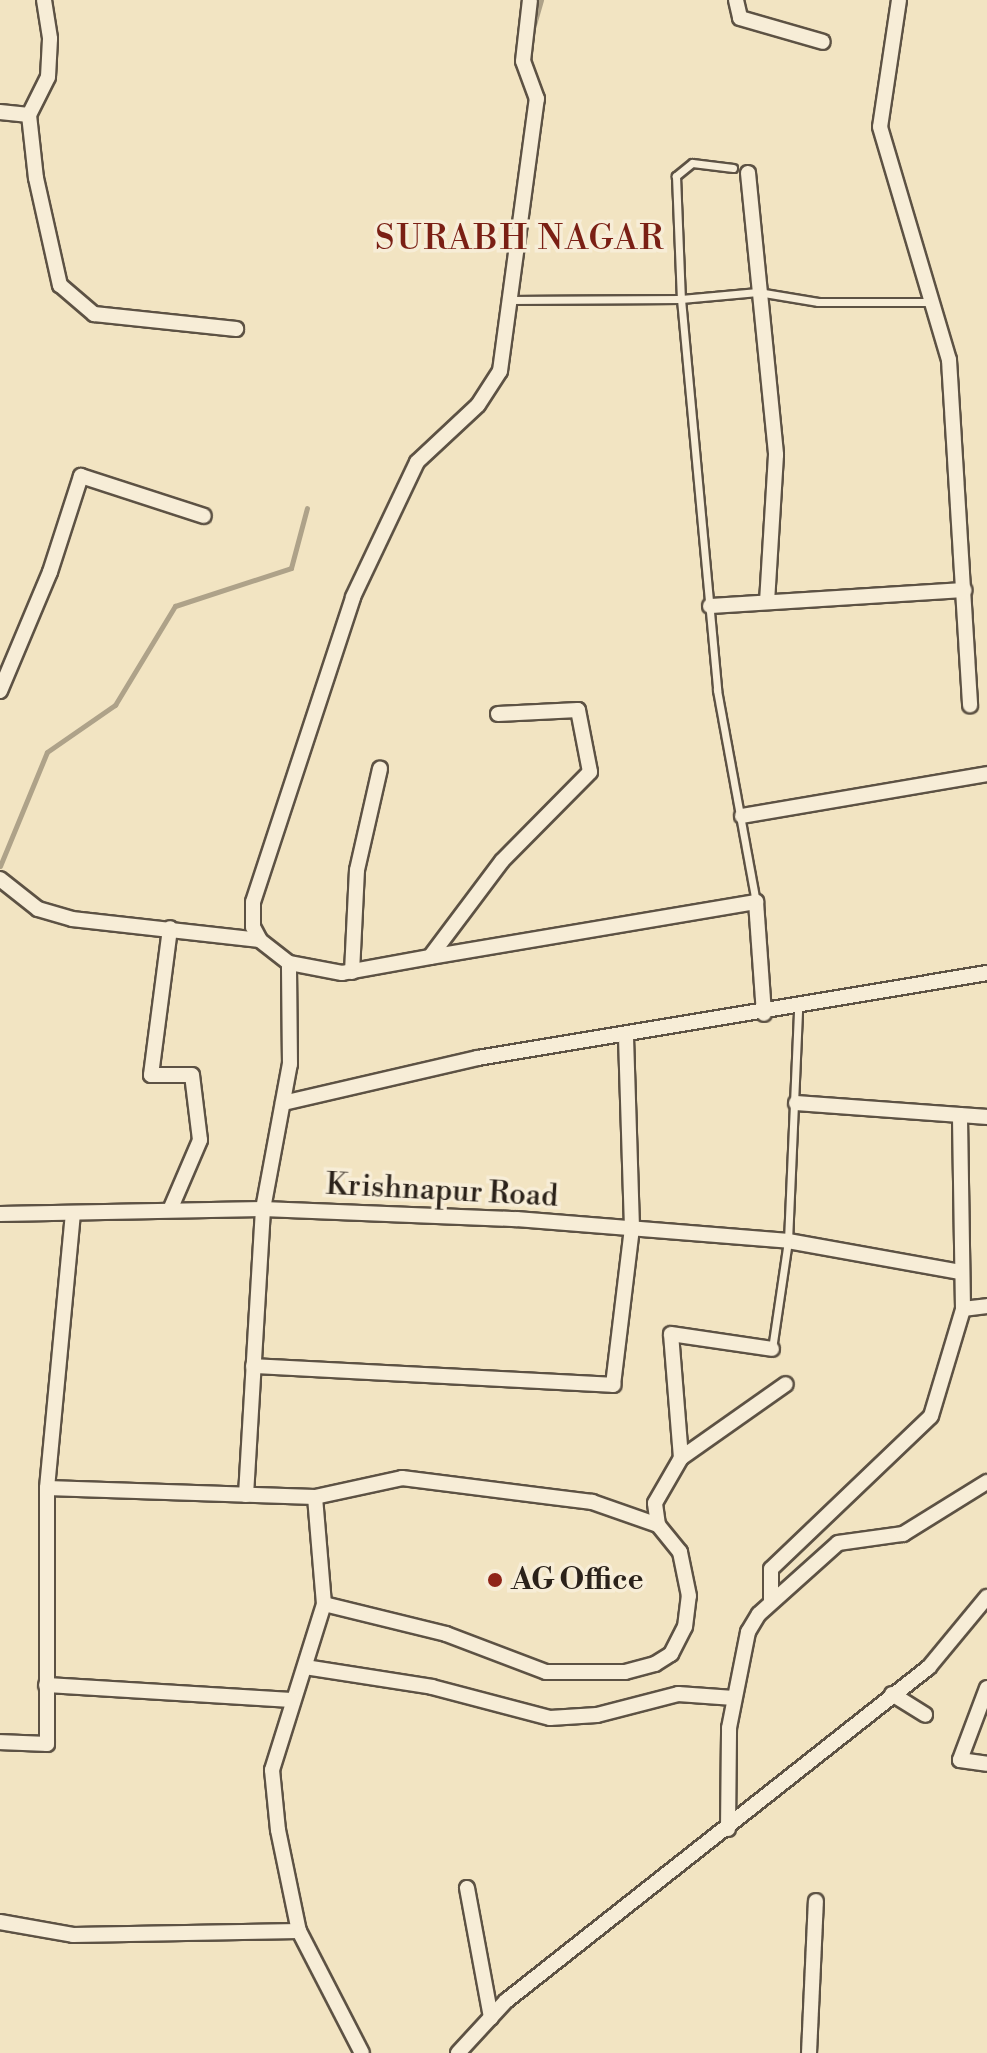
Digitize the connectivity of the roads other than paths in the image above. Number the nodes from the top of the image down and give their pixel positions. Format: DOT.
graph roads {
  1 [pos="44,0"];
  2 [pos="530,0"];
  3 [pos="736,0"];
  4 [pos="899,0"];
  5 [pos="823,42"];
  6 [pos="0,112"];
  7 [pos="29,115"];
  8 [pos="741,171"];
  9 [pos="758,292"];
  10 [pos="681,299"];
  11 [pos="509,300"];
  12 [pos="931,302"];
  13 [pos="236,329"];
  14 [pos="204,516"];
  15 [pos="964,590"];
  16 [pos="767,602"];
  17 [pos="710,606"];
  18 [pos="0,691"];
  19 [pos="970,705"];
  20 [pos="498,714"];
  21 [pos="380,769"];
  22 [pos="987,774"];
  23 [pos="742,816"];
  24 [pos="0,879"];
  25 [pos="756,902"];
  26 [pos="170,928"];
  27 [pos="260,940"];
  28 [pos="430,957"];
  29 [pos="289,963"];
  30 [pos="352,972"];
  31 [pos="987,973"];
  32 [pos="798,1008"];
  33 [pos="764,1014"];
  34 [pos="626,1035"];
  35 [pos="283,1103"];
  36 [pos="796,1103"];
  37 [pos="960,1115"];
  38 [pos="987,1117"];
  39 [pos="263,1209"];
  40 [pos="170,1210"];
  41 [pos="0,1214"];
  42 [pos="73,1214"];
  43 [pos="632,1228"];
  44 [pos="788,1241"];
  45 [pos="960,1272"];
  46 [pos="987,1306"];
  47 [pos="963,1309"];
  48 [pos="772,1349"];
  49 [pos="253,1366"];
  50 [pos="786,1384"];
  51 [pos="681,1458"];
  52 [pos="987,1482"];
  53 [pos="47,1488"];
  54 [pos="246,1495"];
  55 [pos="315,1497"];
  56 [pos="658,1525"];
  57 [pos="987,1597"];
  58 [pos="771,1602"];
  59 [pos="324,1604"];
  60 [pos="305,1667"];
  61 [pos="46,1685"];
  62 [pos="987,1688"];
  63 [pos="892,1694"];
  64 [pos="734,1698"];
  65 [pos="293,1700"];
  66 [pos="983,1708"];
  67 [pos="925,1715"];
  68 [pos="0,1742"];
  69 [pos="987,1764"];
  70 [pos="728,1829"];
  71 [pos="467,1888"];
  72 [pos="816,1901"];
  73 [pos="0,1922"];
  74 [pos="299,1931"];
  75 [pos="491,2018"];
  76 [pos="362,2053"];
  77 [pos="458,2053"];
  78 [pos="809,2053"];
  1 -- 7 [label="street"];
  2 -- 11 [label="street"];
  3 -- 5 [label="street"];
  4 -- 12 [label="street"];
  6 -- 7 [label="street"];
  7 -- 13 [label="street"];
  8 -- 9 [label="street"];
  8 -- 10 [label="lane"];
  9 -- 10 [label="lane"];
  9 -- 12 [label="lane"];
  9 -- 16 [label="street"];
  10 -- 11 [label="lane"];
  10 -- 17 [label="lane"];
  11 -- 27 [label="street"];
  12 -- 15 [label="street"];
  14 -- 18 [label="street"];
  15 -- 16 [label="street"];
  15 -- 19 [label="street"];
  16 -- 17 [label="street"];
  17 -- 23 [label="lane"];
  20 -- 28 [label="street"];
  21 -- 30 [label="street"];
  22 -- 23 [label="street"];
  23 -- 25 [label="lane"];
  24 -- 26 [label="street"];
  25 -- 28 [label="street"];
  25 -- 33 [label="street"];
  26 -- 27 [label="street"];
  26 -- 40 [label="street"];
  27 -- 29 [label="street"];
  28 -- 30 [label="street"];
  29 -- 30 [label="street"];
  29 -- 35 [label="street"];
  31 -- 32 [label="street"];
  32 -- 33 [label="street"];
  32 -- 36 [label="lane"];
  33 -- 34 [label="street"];
  34 -- 35 [label="street"];
  34 -- 43 [label="street"];
  35 -- 39 [label="street"];
  36 -- 37 [label="street"];
  36 -- 44 [label="lane"];
  37 -- 38 [label="street"];
  37 -- 45 [label="street"];
  39 -- 40 [label="street, Krishnapur Road"];
  39 -- 43 [label="street, Krishnapur Road"];
  39 -- 49 [label="street"];
  40 -- 42 [label="street, Krishnapur Road"];
  41 -- 42 [label="street, Krishnapur Road"];
  42 -- 53 [label="street"];
  43 -- 44 [label="street, Krishnapur Road"];
  43 -- 49 [label="street"];
  44 -- 45 [label="street, Krishnapur Road"];
  44 -- 48 [label="lane"];
  45 -- 47 [label="street"];
  46 -- 47 [label="street"];
  47 -- 58 [label="street"];
  48 -- 51 [label="street"];
  49 -- 54 [label="street"];
  50 -- 51 [label="street"];
  51 -- 56 [label="street"];
  52 -- 58 [label="street"];
  53 -- 54 [label="street"];
  53 -- 61 [label="street"];
  54 -- 55 [label="street"];
  55 -- 56 [label="street"];
  55 -- 59 [label="street"];
  56 -- 59 [label="street"];
  57 -- 63 [label="street"];
  58 -- 64 [label="street"];
  59 -- 60 [label="street"];
  60 -- 64 [label="street"];
  60 -- 65 [label="street"];
  61 -- 65 [label="street"];
  61 -- 68 [label="street"];
  62 -- 66 [label="street"];
  63 -- 67 [label="street"];
  63 -- 70 [label="street"];
  64 -- 70 [label="street"];
  65 -- 74 [label="street"];
  66 -- 69 [label="street"];
  70 -- 75 [label="street"];
  71 -- 75 [label="street"];
  72 -- 78 [label="street"];
  73 -- 74 [label="street"];
  74 -- 76 [label="street"];
  75 -- 77 [label="street"];
}
